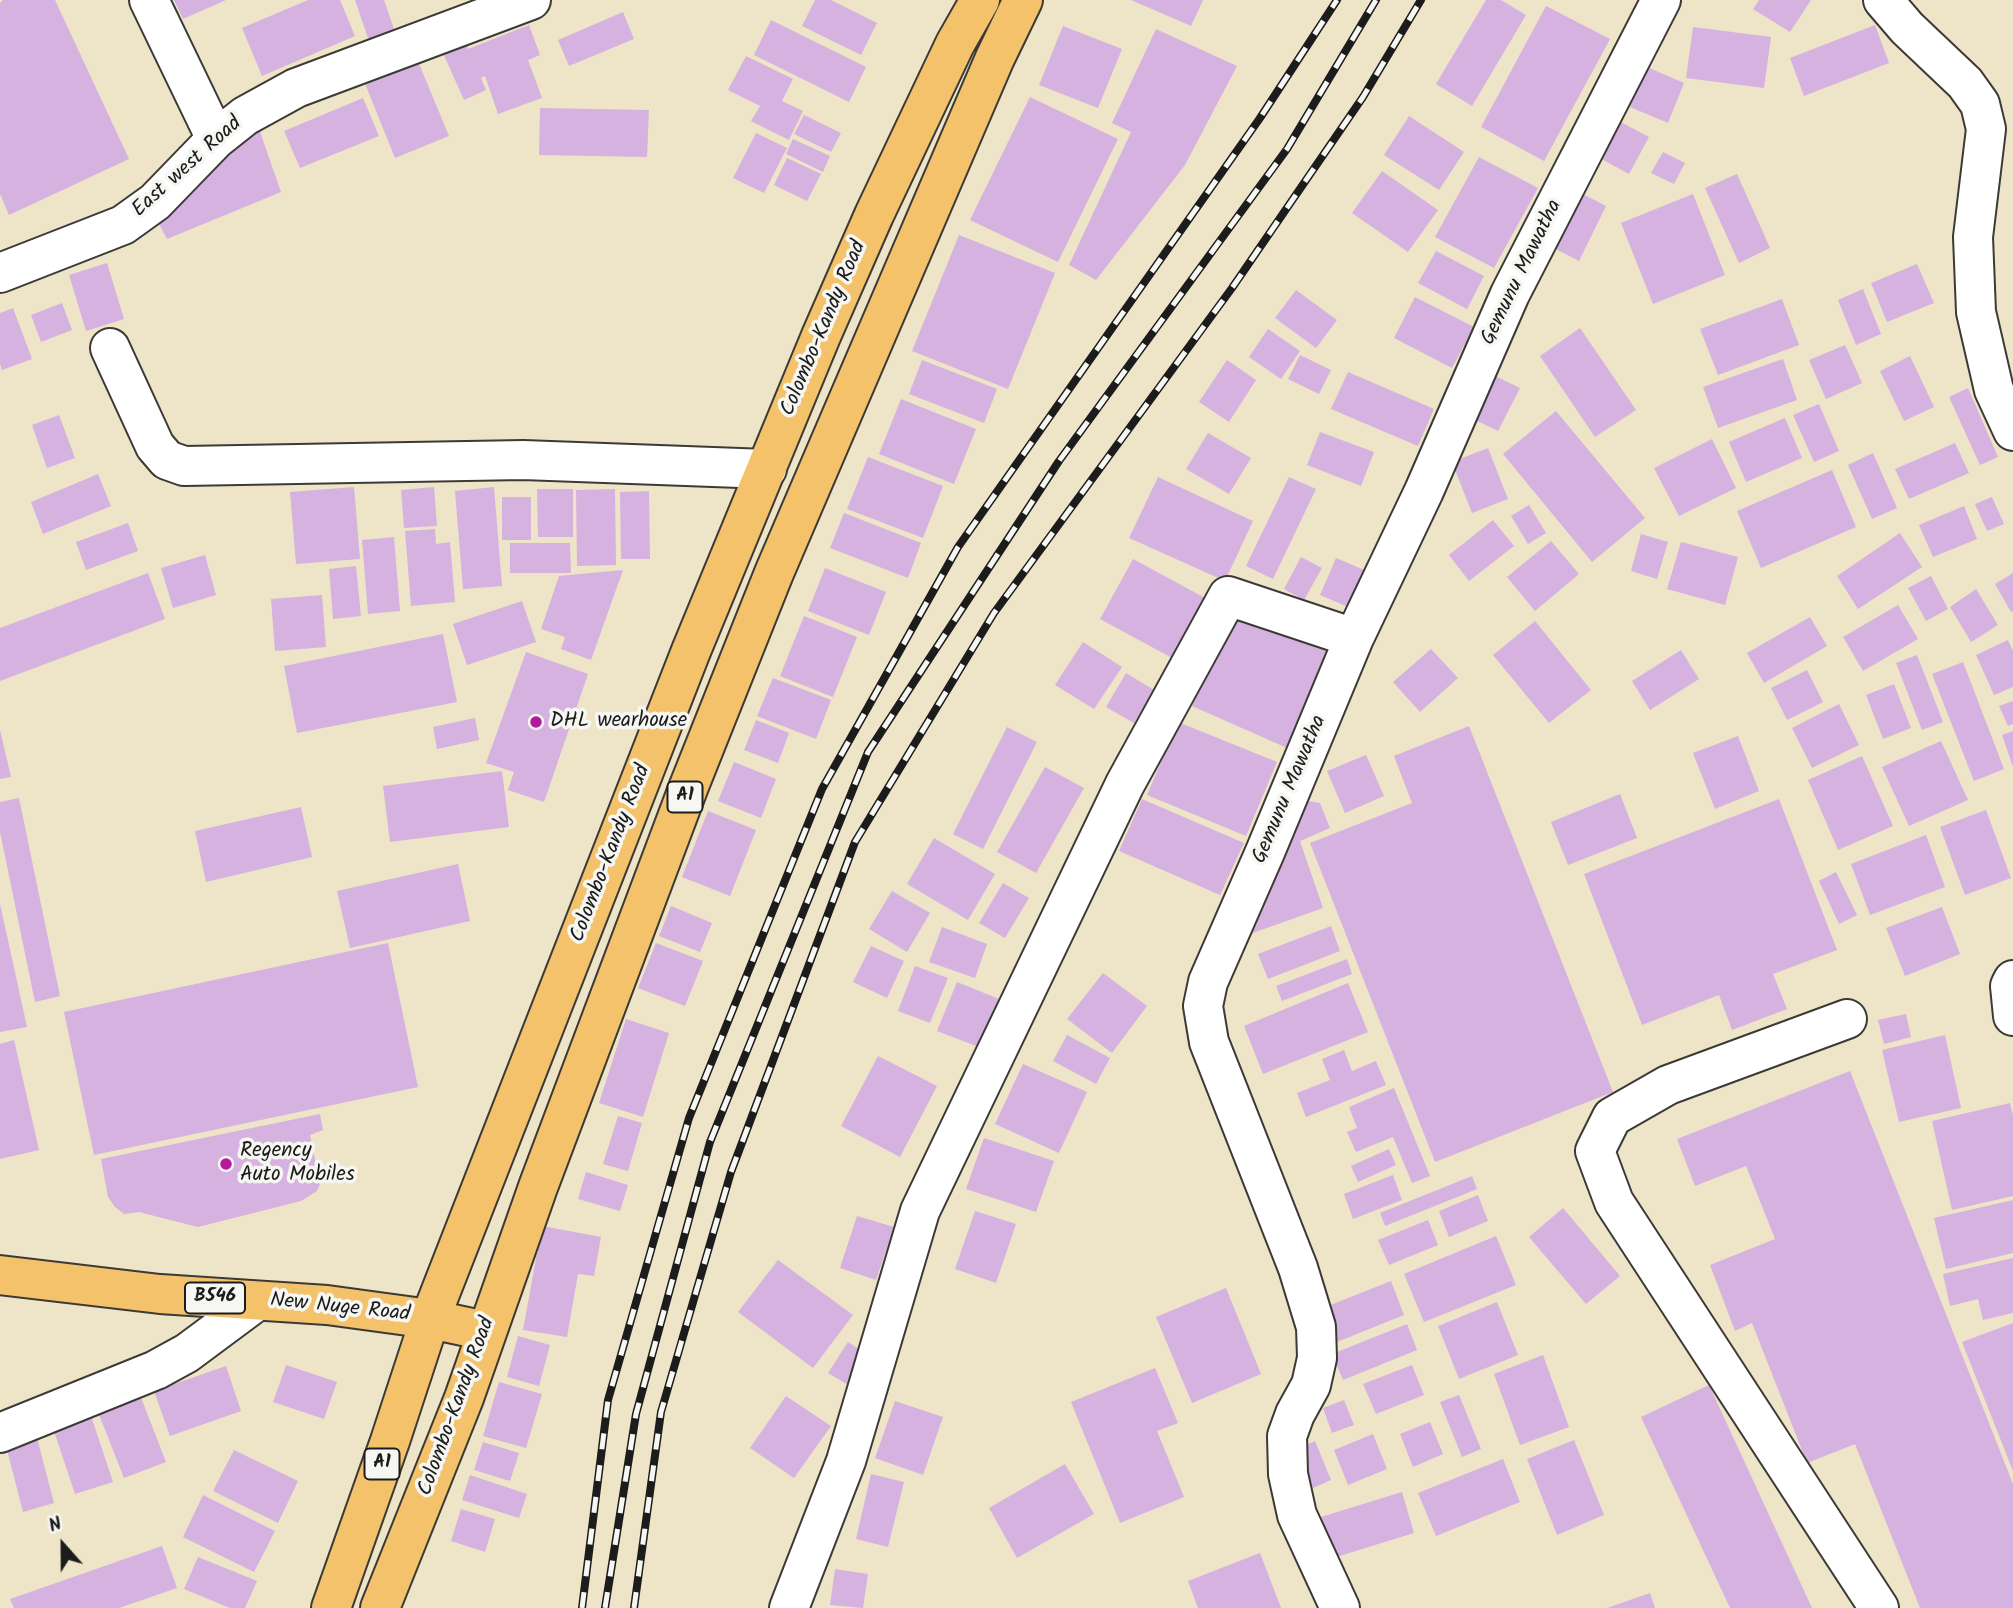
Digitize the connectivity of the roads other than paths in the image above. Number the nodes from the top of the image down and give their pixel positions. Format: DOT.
graph roads {
  1 [pos="149,0"];
  2 [pos="531,0"];
  3 [pos="980,0"];
  4 [pos="1023,0"];
  5 [pos="1661,0"];
  6 [pos="1883,0"];
  7 [pos="216,139"];
  8 [pos="0,273"];
  9 [pos="110,348"];
  10 [pos="2013,431"];
  11 [pos="767,469"];
  12 [pos="1354,638"];
  13 [pos="2013,980"];
  14 [pos="2013,1016"];
  15 [pos="1847,1019"];
  16 [pos="0,1275"];
  17 [pos="257,1301"];
  18 [pos="430,1319"];
  19 [pos="486,1331"];
  20 [pos="0,1433"];
  21 [pos="331,1608"];
  22 [pos="380,1608"];
  23 [pos="789,1608"];
  24 [pos="1340,1608"];
  25 [pos="1879,1608"];
  1 -- 7 [label="street"];
  2 -- 7 [label="street, East west Road"];
  3 -- 11 [label="main road, Colombo-Kandy Road / A1"];
  4 -- 19 [label="main road, Colombo-Kandy Road / A1"];
  5 -- 12 [label="street, Gemunu Mawatha"];
  6 -- 10 [label="street"];
  7 -- 8 [label="street, East west Road"];
  9 -- 11 [label="street"];
  11 -- 18 [label="main road, Colombo-Kandy Road / A1"];
  12 -- 23 [label="street"];
  12 -- 24 [label="street, Gemunu Mawatha"];
  13 -- 14 [label="street"];
  15 -- 25 [label="street"];
  16 -- 17 [label="main road, New Nuge Road / B546"];
  17 -- 18 [label="main road, New Nuge Road / B546"];
  17 -- 20 [label="street"];
  18 -- 19 [label="main road, New Nuge Road"];
  18 -- 21 [label="main road, Colombo-Kandy Road / A1"];
  19 -- 22 [label="main road, Colombo-Kandy Road / A1"];
}
